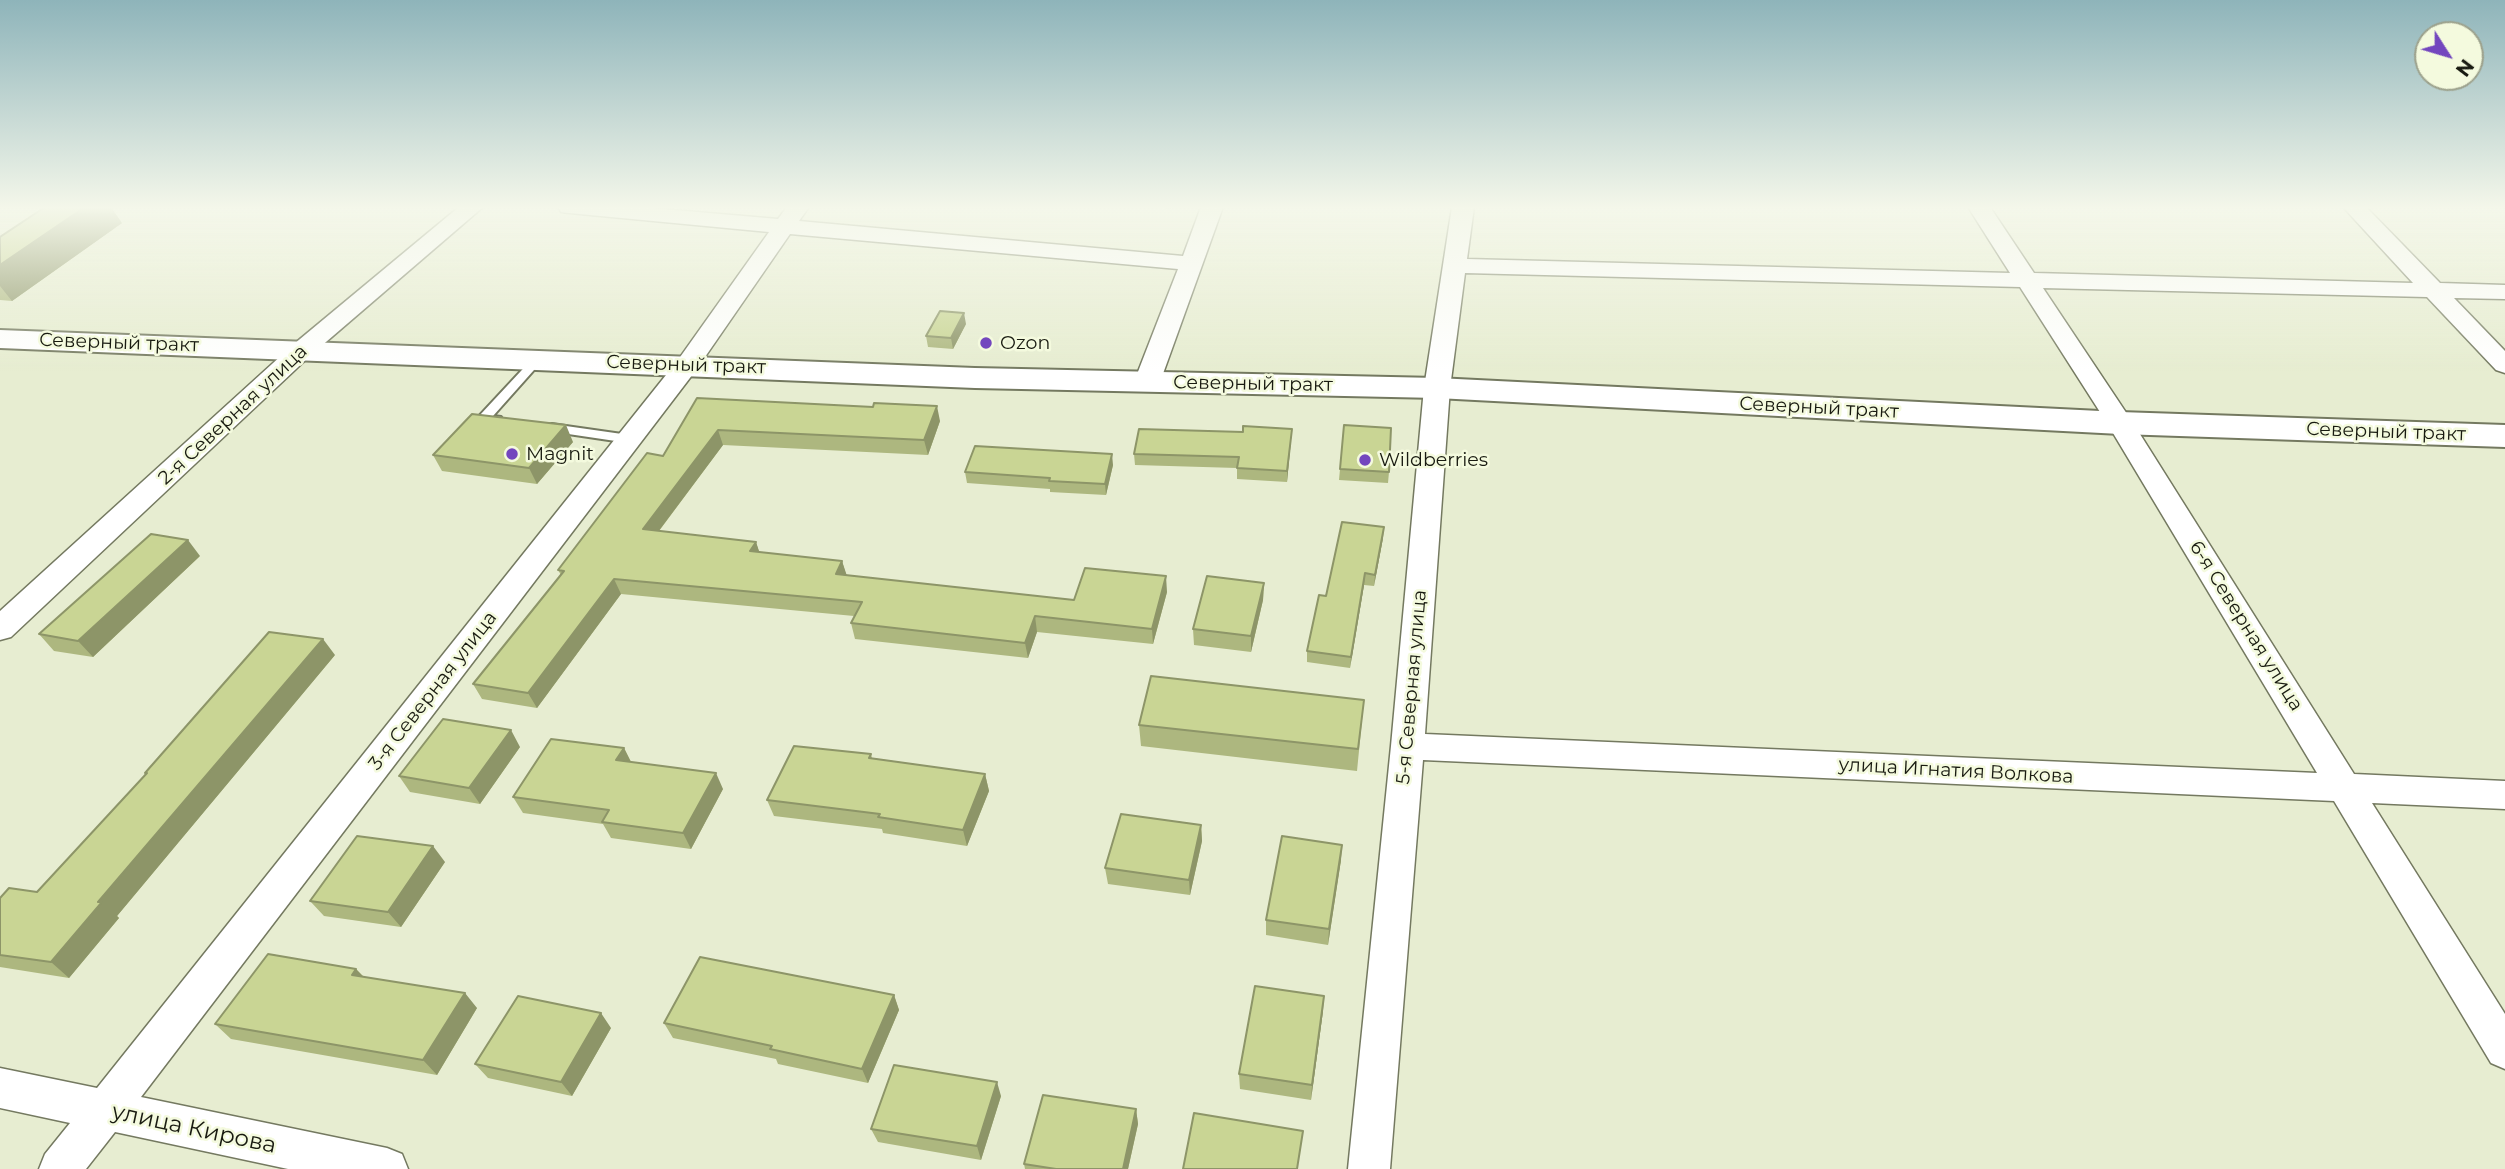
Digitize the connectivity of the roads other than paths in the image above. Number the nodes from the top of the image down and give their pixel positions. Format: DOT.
graph roads {
  1 [pos="406,262"];
  2 [pos="759,262"];
  3 [pos="1178,262"];
  4 [pos="1457,262"];
  5 [pos="2013,262"];
  6 [pos="2407,262"];
  7 [pos="1190,263"];
  8 [pos="1456,266"];
  9 [pos="2025,280"];
  10 [pos="2434,289"];
  11 [pos="2505,292"];
  12 [pos="0,340"];
  13 [pos="303,349"];
  14 [pos="538,359"];
  15 [pos="687,365"];
  16 [pos="2505,365"];
  17 [pos="1147,382"];
  18 [pos="1437,388"];
  19 [pos="511,422"];
  20 [pos="2120,423"];
  21 [pos="537,426"];
  22 [pos="2505,436"];
  23 [pos="629,439"];
  24 [pos="0,629"];
  25 [pos="1408,746"];
  26 [pos="2345,788"];
  27 [pos="2505,795"];
  28 [pos="2505,1050"];
  29 [pos="0,1088"];
  30 [pos="108,1111"];
  31 [pos="60,1169"];
  32 [pos="387,1169"];
  33 [pos="1368,1169"];
  1 -- 13 [label="street, 2-я Северная улица"];
  2 -- 15 [label="street, 3-я Северная улица"];
  3 -- 7 [label="street"];
  4 -- 8 [label="street, 5-я Северная улица"];
  5 -- 9 [label="street, 6-я Северная улица"];
  6 -- 10 [label="street"];
  7 -- 17 [label="street"];
  8 -- 9 [label="street"];
  8 -- 18 [label="street, 5-я Северная улица"];
  9 -- 10 [label="street"];
  9 -- 20 [label="street, 6-я Северная улица"];
  10 -- 11 [label="street"];
  10 -- 16 [label="street"];
  12 -- 13 [label="street, Северный тракт"];
  13 -- 14 [label="street, Северный тракт"];
  13 -- 24 [label="street, 2-я Северная улица"];
  14 -- 15 [label="street, Северный тракт"];
  14 -- 19 [label="lane"];
  15 -- 17 [label="street, Северный тракт"];
  15 -- 23 [label="street, 3-я Северная улица"];
  17 -- 18 [label="street, Северный тракт"];
  18 -- 20 [label="street, Северный тракт"];
  18 -- 25 [label="street, 5-я Северная улица"];
  20 -- 22 [label="street, Северный тракт"];
  20 -- 26 [label="street, 6-я Северная улица"];
  21 -- 23 [label="lane"];
  23 -- 30 [label="street, 3-я Северная улица"];
  25 -- 26 [label="street, улица Игнатия Волкова"];
  25 -- 33 [label="street, 5-я Северная улица"];
  26 -- 27 [label="street, улица Игнатия Волкова"];
  26 -- 28 [label="street, 6-я Северная улица"];
  29 -- 30 [label="street, улица Кирова"];
  30 -- 31 [label="street, 3-я Северная улица"];
  30 -- 32 [label="street, улица Кирова"];
}
